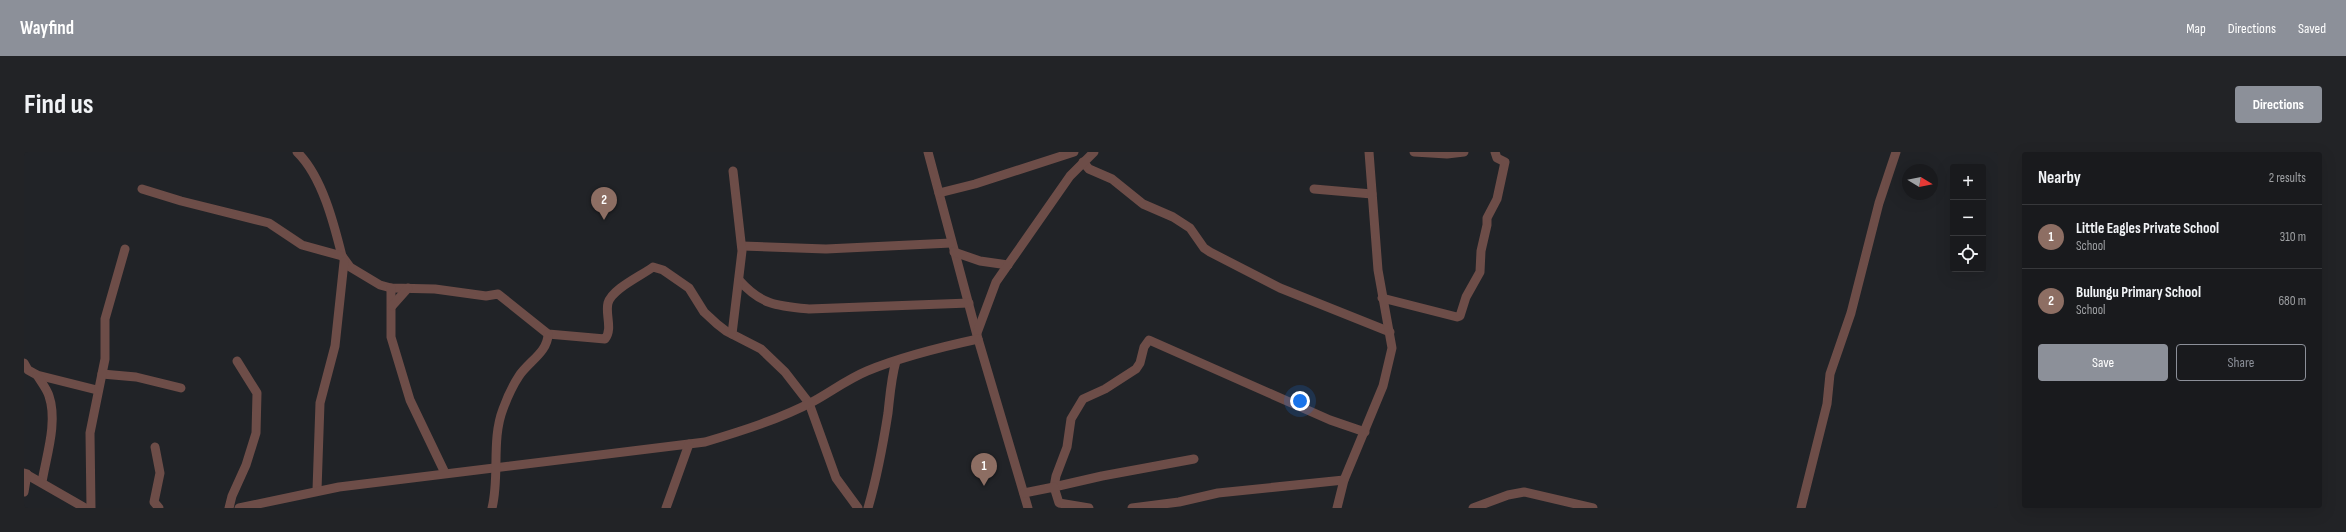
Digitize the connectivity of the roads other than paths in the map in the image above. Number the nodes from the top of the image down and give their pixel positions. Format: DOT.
graph roads {
  1 [pos="297,152"];
  2 [pos="928,152"];
  3 [pos="1074,152"];
  4 [pos="1094,152"];
  5 [pos="1370,152"];
  6 [pos="1414,152"];
  7 [pos="1464,152"];
  8 [pos="1495,152"];
  9 [pos="1896,152"];
  10 [pos="1083,162"];
  11 [pos="733,172"];
  12 [pos="142,189"];
  13 [pos="1314,189"];
  14 [pos="939,193"];
  15 [pos="1372,194"];
  16 [pos="742,246"];
  17 [pos="953,247"];
  18 [pos="124,249"];
  19 [pos="343,259"];
  20 [pos="1008,265"];
  21 [pos="739,280"];
  22 [pos="391,288"];
  23 [pos="408,288"];
  24 [pos="1382,298"];
  25 [pos="969,303"];
  26 [pos="392,306"];
  27 [pos="1390,332"];
  28 [pos="548,334"];
  29 [pos="732,334"];
  30 [pos="978,336"];
  31 [pos="237,361"];
  32 [pos="896,361"];
  33 [pos="24,363"];
  34 [pos="102,374"];
  35 [pos="37,375"];
  36 [pos="181,388"];
  37 [pos="97,390"];
  38 [pos="809,403"];
  39 [pos="1365,432"];
  40 [pos="689,444"];
  41 [pos="155,447"];
  42 [pos="1194,459"];
  43 [pos="496,469"];
  44 [pos="26,473"];
  45 [pos="445,473"];
  46 [pos="1344,480"];
  47 [pos="42,482"];
  48 [pos="1054,487"];
  49 [pos="317,490"];
  50 [pos="24,492"];
  51 [pos="1024,493"];
  52 [pos="1059,506"];
  53 [pos="85,508"];
  54 [pos="90,508"];
  55 [pos="159,508"];
  56 [pos="229,508"];
  57 [pos="239,508"];
  58 [pos="492,508"];
  59 [pos="666,508"];
  60 [pos="858,508"];
  61 [pos="868,508"];
  62 [pos="1028,508"];
  63 [pos="1089,508"];
  64 [pos="1132,508"];
  65 [pos="1337,508"];
  66 [pos="1473,508"];
  67 [pos="1593,508"];
  68 [pos="1801,508"];
  1 -- 19 [label="street"];
  2 -- 14 [label="street"];
  3 -- 14 [label="street"];
  4 -- 10 [label="street"];
  5 -- 15 [label="street"];
  6 -- 7 [label="street"];
  8 -- 24 [label="street"];
  9 -- 68 [label="street"];
  10 -- 20 [label="street"];
  10 -- 27 [label="street"];
  11 -- 16 [label="street"];
  12 -- 19 [label="street"];
  13 -- 15 [label="street"];
  14 -- 17 [label="street"];
  15 -- 24 [label="street"];
  16 -- 17 [label="street"];
  16 -- 21 [label="street"];
  17 -- 20 [label="street"];
  17 -- 25 [label="street"];
  18 -- 34 [label="street"];
  19 -- 22 [label="street"];
  19 -- 49 [label="street"];
  20 -- 30 [label="street"];
  21 -- 25 [label="street"];
  21 -- 29 [label="street"];
  22 -- 23 [label="street"];
  22 -- 26 [label="street"];
  23 -- 26 [label="street"];
  23 -- 28 [label="street"];
  24 -- 27 [label="street"];
  25 -- 30 [label="street"];
  26 -- 45 [label="street"];
  27 -- 39 [label="street"];
  28 -- 29 [label="street"];
  28 -- 43 [label="street"];
  29 -- 38 [label="street"];
  30 -- 32 [label="street"];
  30 -- 51 [label="street"];
  31 -- 56 [label="street"];
  32 -- 38 [label="street"];
  32 -- 61 [label="street"];
  33 -- 35 [label="street"];
  34 -- 36 [label="street"];
  34 -- 37 [label="street"];
  35 -- 37 [label="street"];
  35 -- 47 [label="street"];
  37 -- 54 [label="street"];
  38 -- 40 [label="street"];
  38 -- 60 [label="street"];
  39 -- 46 [label="street"];
  39 -- 48 [label="street"];
  40 -- 43 [label="street"];
  40 -- 59 [label="street"];
  41 -- 55 [label="street"];
  42 -- 48 [label="street"];
  43 -- 45 [label="street"];
  43 -- 58 [label="street"];
  44 -- 47 [label="street"];
  44 -- 50 [label="street"];
  45 -- 49 [label="street"];
  46 -- 64 [label="street"];
  46 -- 65 [label="street"];
  47 -- 53 [label="street"];
  48 -- 51 [label="street"];
  48 -- 52 [label="street"];
  49 -- 57 [label="street"];
  51 -- 62 [label="street"];
  52 -- 63 [label="street"];
  66 -- 67 [label="street"];
}
